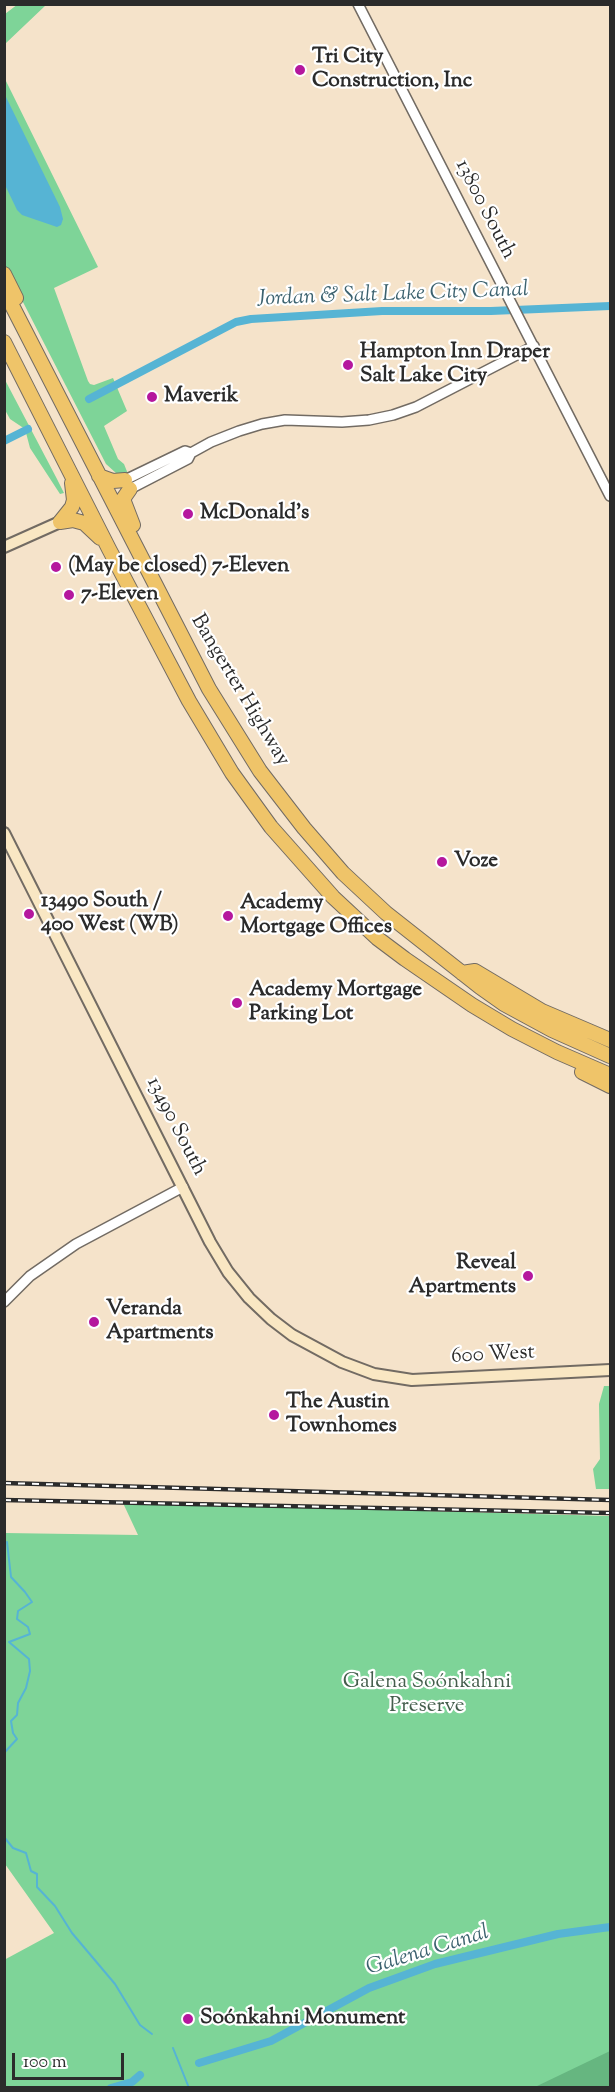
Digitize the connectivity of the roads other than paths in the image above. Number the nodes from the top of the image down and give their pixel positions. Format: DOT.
graph roads {
  1 [pos="358,4"];
  2 [pos="4,274"];
  3 [pos="4,290"];
  4 [pos="25,328"];
  5 [pos="4,342"];
  6 [pos="534,346"];
  7 [pos="70,471"];
  8 [pos="99,476"];
  9 [pos="128,485"];
  10 [pos="610,496"];
  11 [pos="60,522"];
  12 [pos="4,548"];
  13 [pos="109,549"];
  14 [pos="149,574"];
  15 [pos="4,833"];
  16 [pos="405,959"];
  17 [pos="462,973"];
  18 [pos="610,1040"];
  19 [pos="610,1056"];
  20 [pos="610,1075"];
  21 [pos="610,1086"];
  22 [pos="183,1187"];
  23 [pos="4,1302"];
  24 [pos="610,1370"];
  25 [pos="378,1374"];
  1 -- 6 [label="street, 13800 South"];
  2 -- 4 [label="highway"];
  3 -- 4 [label="highway, Bangerter Highway"];
  4 -- 8 [label="highway, Bangerter Highway"];
  5 -- 7 [label="highway"];
  6 -- 9 [label="street"];
  6 -- 10 [label="street, 13800 South"];
  7 -- 11 [label="highway"];
  7 -- 13 [label="highway"];
  8 -- 9 [label="highway"];
  8 -- 14 [label="highway, Bangerter Highway"];
  9 -- 14 [label="highway"];
  11 -- 12 [label="main road"];
  11 -- 13 [label="highway"];
  13 -- 16 [label="highway"];
  14 -- 17 [label="highway, Bangerter Highway"];
  15 -- 22 [label="main road, 13490 South"];
  16 -- 20 [label="highway"];
  16 -- 21 [label="highway"];
  17 -- 18 [label="highway"];
  17 -- 19 [label="highway, Bangerter Highway"];
  22 -- 23 [label="street"];
  22 -- 25 [label="main road, 13490 South"];
  24 -- 25 [label="main road, 600 West"];
}
